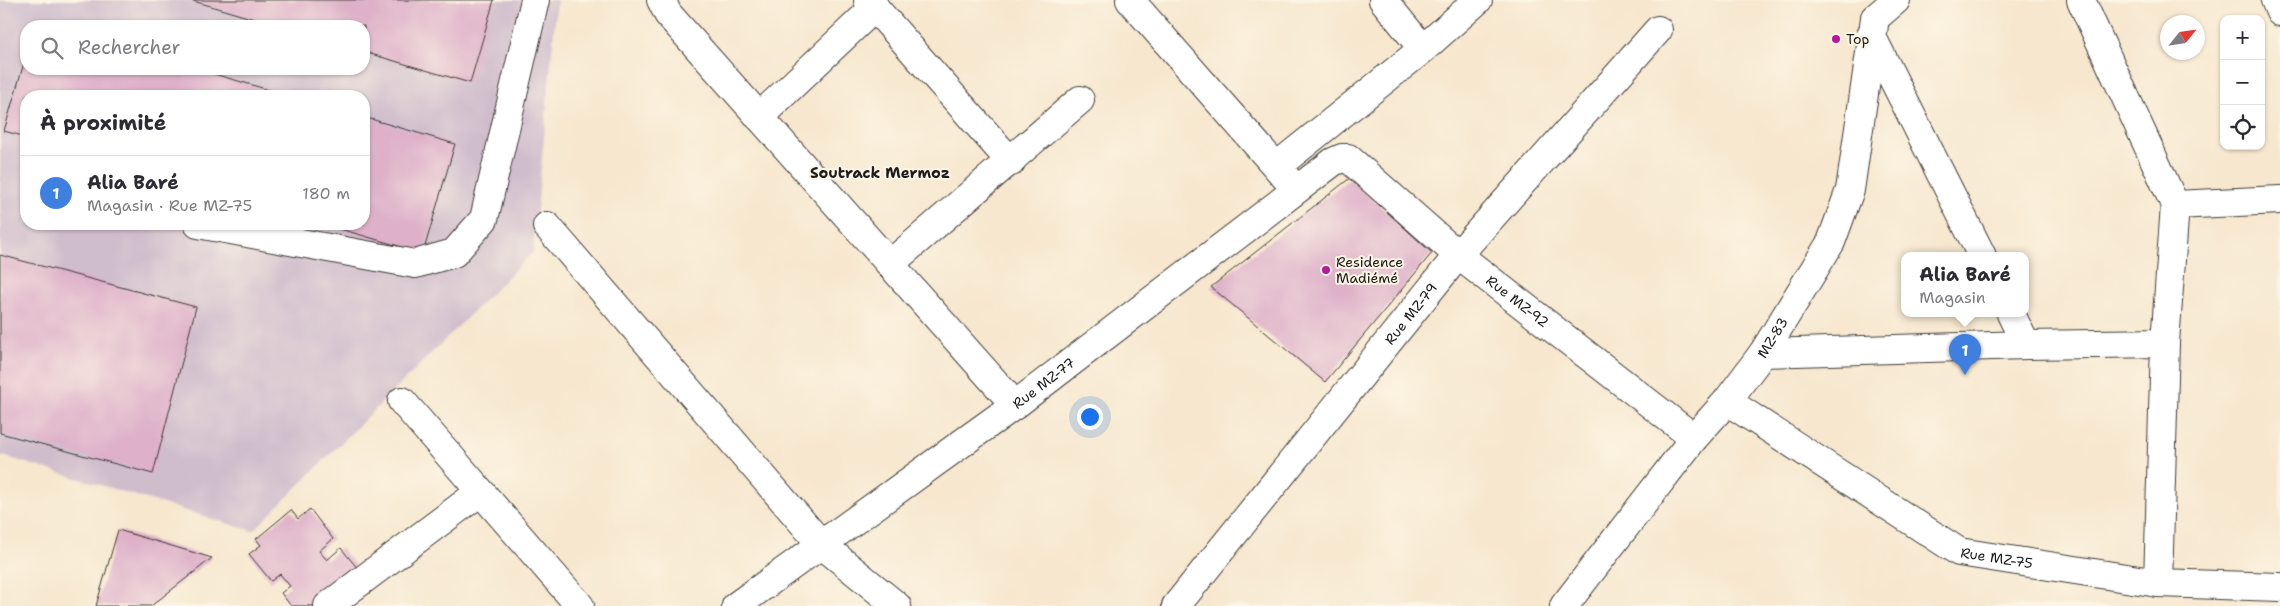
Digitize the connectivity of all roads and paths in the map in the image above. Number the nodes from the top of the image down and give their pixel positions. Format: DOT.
graph roads {
  1 [pos="536,0"];
  2 [pos="662,0"];
  3 [pos="1130,0"];
  4 [pos="1383,0"];
  5 [pos="1478,0"];
  6 [pos="1896,0"];
  7 [pos="2081,0"];
  8 [pos="2275,0"];
  9 [pos="871,4"];
  10 [pos="2280,12"];
  11 [pos="1869,18"];
  12 [pos="1658,30"];
  13 [pos="1423,49"];
  14 [pos="1080,100"];
  15 [pos="759,117"];
  16 [pos="1348,158"];
  17 [pos="1010,162"];
  18 [pos="1277,166"];
  19 [pos="1297,192"];
  20 [pos="2280,200"];
  21 [pos="2176,205"];
  22 [pos="547,226"];
  23 [pos="231,230"];
  24 [pos="1980,252"];
  25 [pos="1458,255"];
  26 [pos="890,264"];
  27 [pos="2012,317"];
  28 [pos="2165,343"];
  29 [pos="2026,345"];
  30 [pos="1763,354"];
  31 [pos="402,401"];
  32 [pos="1727,401"];
  33 [pos="1015,405"];
  34 [pos="1694,438"];
  35 [pos="480,492"];
  36 [pos="821,544"];
  37 [pos="2158,582"];
  38 [pos="2280,588"];
  39 [pos="328,606"];
  40 [pos="580,606"];
  41 [pos="736,606"];
  42 [pos="897,606"];
  43 [pos="1176,606"];
  44 [pos="1564,606"];
  1 -- 23 [label="street"];
  2 -- 15 [label="street"];
  3 -- 18 [label="street"];
  4 -- 13 [label="street"];
  5 -- 13 [label="street"];
  6 -- 11 [label="street"];
  7 -- 21 [label="street"];
  8 -- 10 [label="street"];
  9 -- 15 [label="street"];
  9 -- 17 [label="street"];
  11 -- 24 [label="street"];
  11 -- 30 [label="street, MZ-83"];
  12 -- 25 [label="street, Rue MZ-79"];
  13 -- 18 [label="street"];
  14 -- 17 [label="street"];
  15 -- 26 [label="street"];
  16 -- 19 [label="street, Rue MZ-77"];
  16 -- 25 [label="street, Rue MZ-92"];
  17 -- 26 [label="street"];
  18 -- 19 [label="street"];
  19 -- 33 [label="street, Rue MZ-77"];
  20 -- 21 [label="street"];
  21 -- 28 [label="street"];
  22 -- 36 [label="street"];
  25 -- 34 [label="street, Rue MZ-92"];
  25 -- 43 [label="street, Rue MZ-79"];
  26 -- 33 [label="street"];
  27 -- 29 [label="street"];
  28 -- 29 [label="street"];
  28 -- 37 [label="street"];
  29 -- 30 [label="street"];
  30 -- 32 [label="street, MZ-83"];
  31 -- 35 [label="street"];
  32 -- 34 [label="street, MZ-83"];
  32 -- 37 [label="street, Rue MZ-75"];
  33 -- 36 [label="street, Rue MZ-77"];
  34 -- 44 [label="street, MZ-83"];
  35 -- 39 [label="street"];
  35 -- 40 [label="street"];
  36 -- 41 [label="street, Rue MZ-77"];
  36 -- 42 [label="street"];
  37 -- 38 [label="street, Rue MZ-75"];
}
